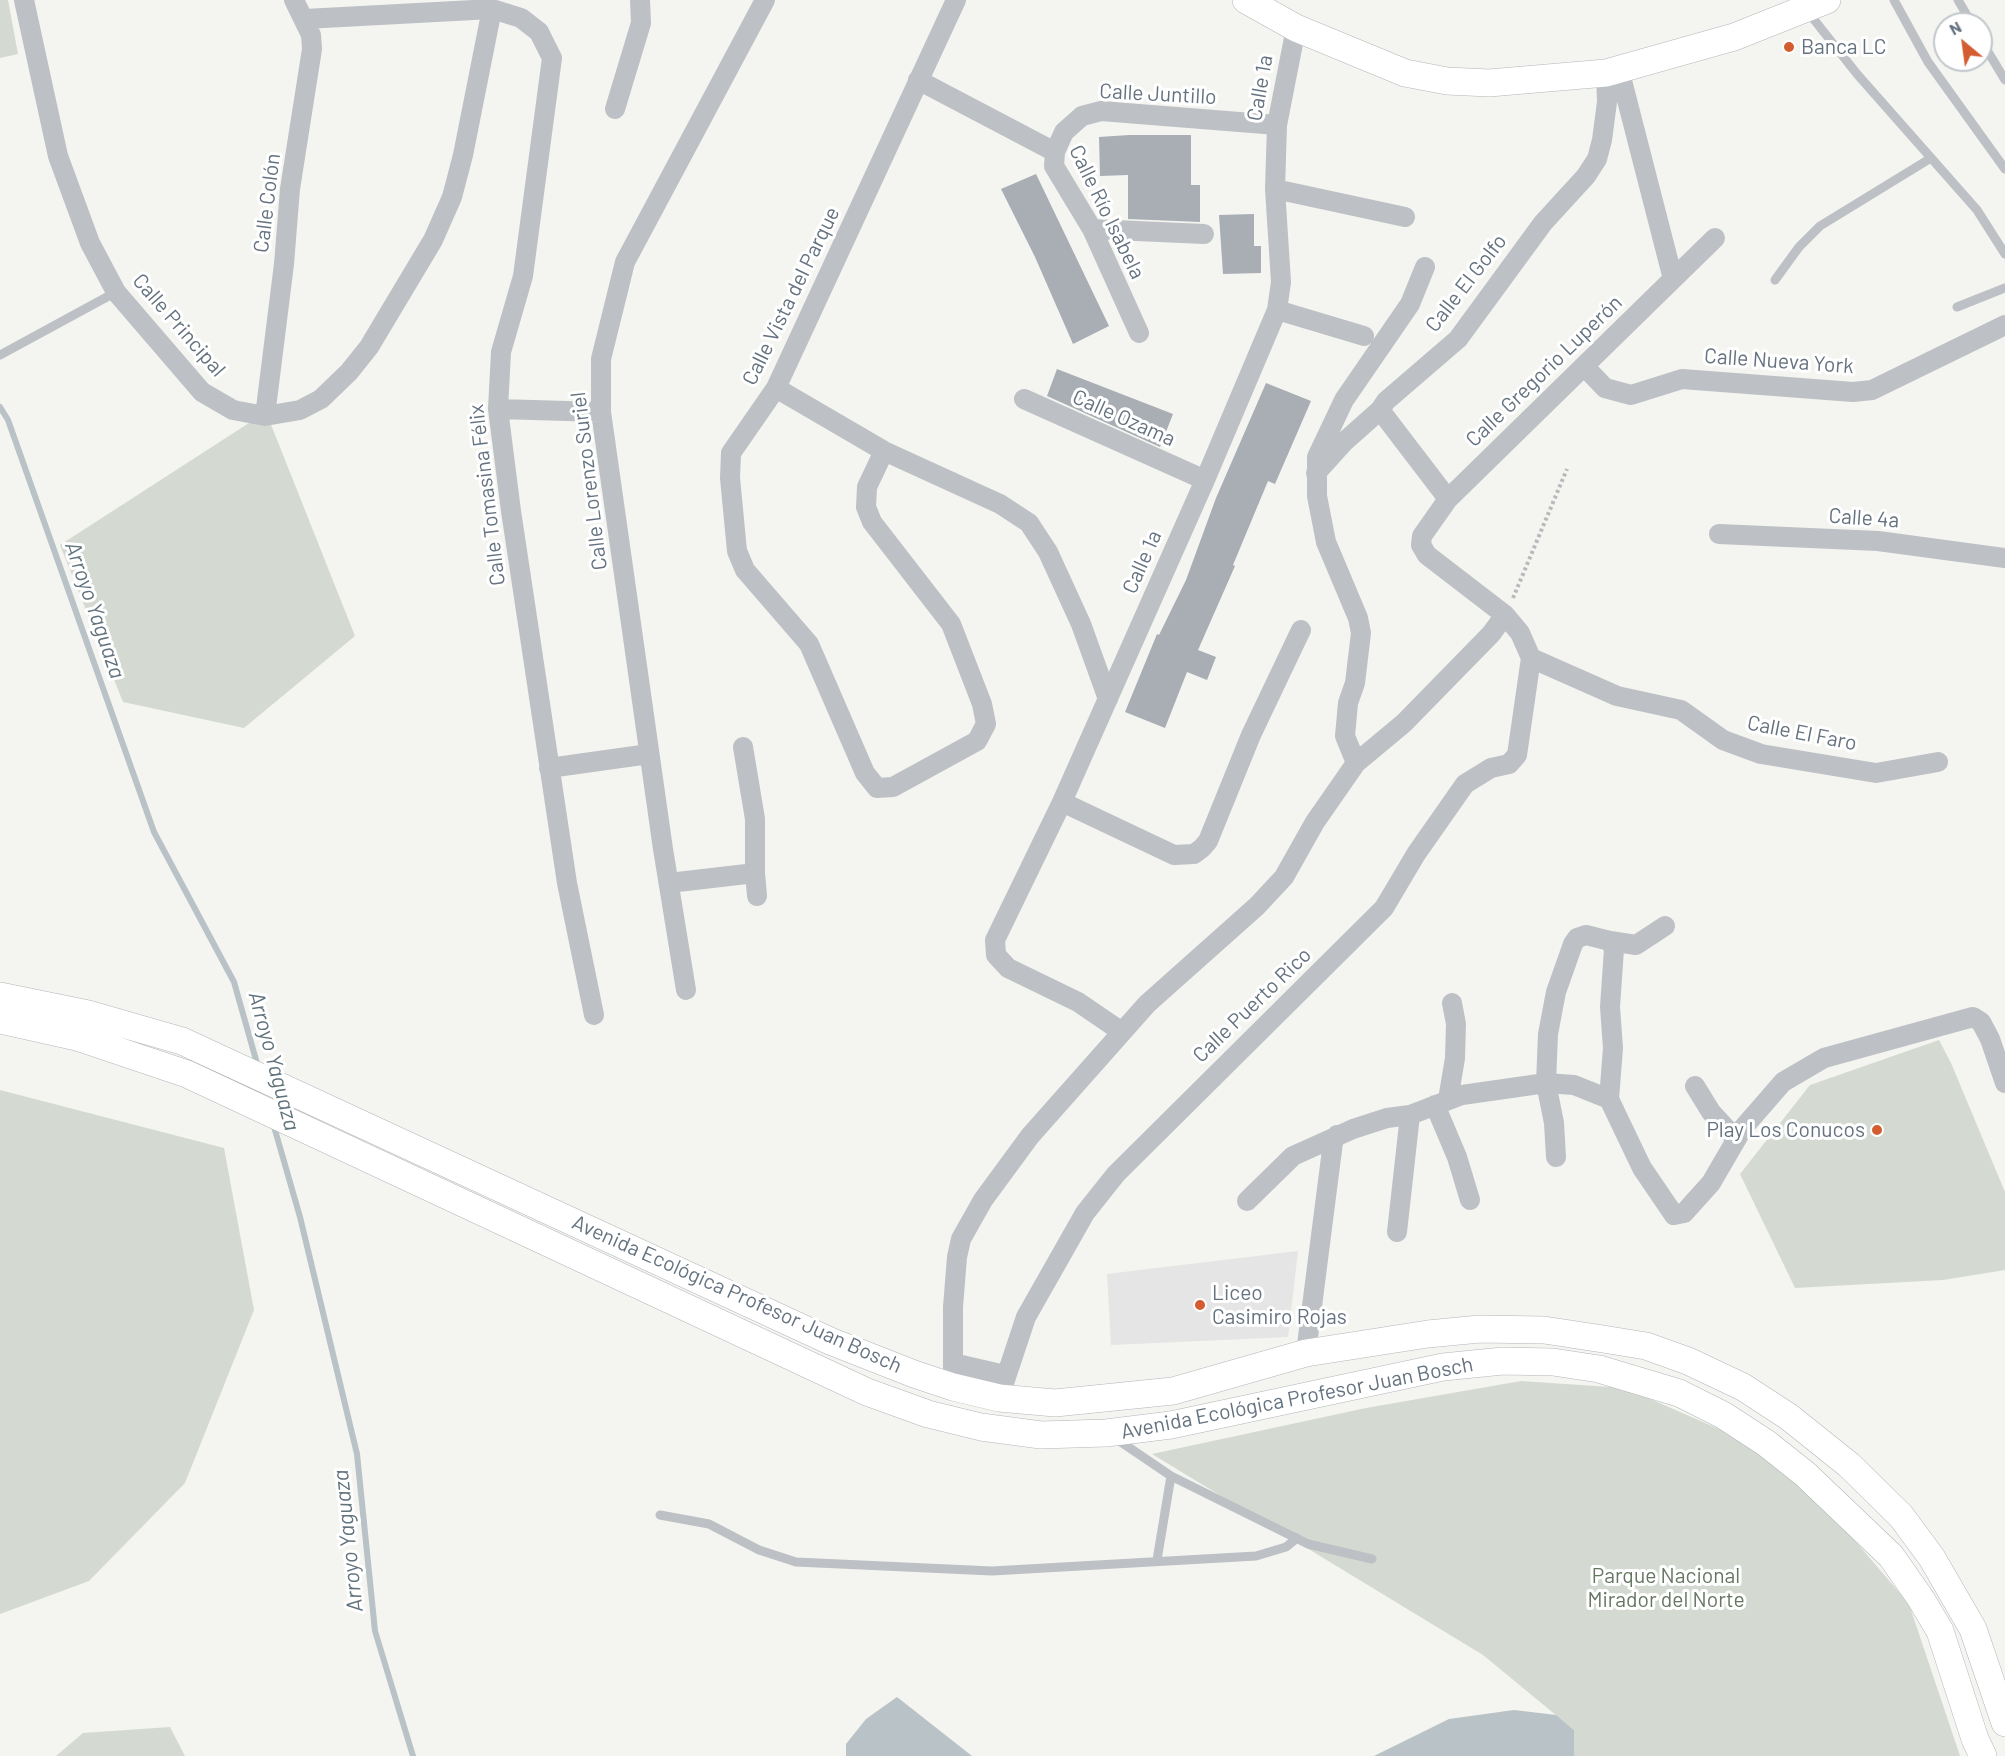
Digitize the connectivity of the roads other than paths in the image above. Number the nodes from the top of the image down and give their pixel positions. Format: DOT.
graph roads {
  1 [pos="24,0"];
  2 [pos="294,0"];
  3 [pos="639,0"];
  4 [pos="765,0"];
  5 [pos="956,0"];
  6 [pos="1246,0"];
  7 [pos="1894,0"];
  8 [pos="1817,5"];
  9 [pos="492,9"];
  10 [pos="305,19"];
  11 [pos="1296,28"];
  12 [pos="1993,60"];
  13 [pos="1612,71"];
  14 [pos="918,80"];
  15 [pos="2005,80"];
  16 [pos="615,109"];
  17 [pos="1277,125"];
  18 [pos="1055,152"];
  19 [pos="1931,158"];
  20 [pos="2005,169"];
  21 [pos="1275,189"];
  22 [pos="1405,217"];
  23 [pos="1092,229"];
  24 [pos="1204,234"];
  25 [pos="1715,238"];
  26 [pos="2005,254"];
  27 [pos="1425,267"];
  28 [pos="1673,279"];
  29 [pos="1775,280"];
  30 [pos="2005,288"];
  31 [pos="116,292"];
  32 [pos="1957,307"];
  33 [pos="1276,310"];
  34 [pos="2005,325"];
  35 [pos="1139,333"];
  36 [pos="1364,336"];
  37 [pos="0,354"];
  38 [pos="1584,366"];
  39 [pos="776,388"];
  40 [pos="1024,399"];
  41 [pos="498,409"];
  42 [pos="1380,410"];
  43 [pos="601,412"];
  44 [pos="265,416"];
  45 [pos="884,451"];
  46 [pos="1316,473"];
  47 [pos="1205,480"];
  48 [pos="1448,499"];
  49 [pos="1719,534"];
  50 [pos="2005,558"];
  51 [pos="1505,615"];
  52 [pos="1301,630"];
  53 [pos="1531,658"];
  54 [pos="1107,699"];
  55 [pos="743,747"];
  56 [pos="649,754"];
  57 [pos="1938,762"];
  58 [pos="1356,763"];
  59 [pos="549,768"];
  60 [pos="1062,802"];
  61 [pos="755,873"];
  62 [pos="669,883"];
  63 [pos="757,896"];
  64 [pos="1665,926"];
  65 [pos="1610,941"];
  66 [pos="686,990"];
  67 [pos="0,996"];
  68 [pos="1452,1003"];
  69 [pos="594,1015"];
  70 [pos="0,1020"];
  71 [pos="1122,1032"];
  72 [pos="1546,1083"];
  73 [pos="2005,1083"];
  74 [pos="1695,1086"];
  75 [pos="1609,1099"];
  76 [pos="1442,1103"];
  77 [pos="1410,1115"];
  78 [pos="1338,1135"];
  79 [pos="1736,1139"];
  80 [pos="1556,1157"];
  81 [pos="465,1170"];
  82 [pos="449,1198"];
  83 [pos="1470,1200"];
  84 [pos="1247,1201"];
  85 [pos="1397,1232"];
  86 [pos="1306,1353"];
  87 [pos="953,1375"];
  88 [pos="1002,1386"];
  89 [pos="1101,1417"];
  90 [pos="1171,1476"];
  91 [pos="660,1515"];
  92 [pos="1297,1538"];
  93 [pos="1372,1559"];
  94 [pos="1157,1560"];
  95 [pos="2005,1723"];
  96 [pos="1983,1756"];
  1 -- 31 [label="street, Calle Principal"];
  2 -- 10 [label="street, Calle Colón"];
  3 -- 16 [label="street"];
  4 -- 43 [label="street, Calle Lorenzo Suriel"];
  5 -- 14 [label="street, Calle Vista del Parque"];
  6 -- 11 [label="street"];
  7 -- 20 [label="lane"];
  8 -- 13 [label="street"];
  8 -- 19 [label="lane"];
  9 -- 10 [label="street, Calle Tomasina Félix"];
  9 -- 41 [label="street, Calle Tomasina Félix"];
  9 -- 44 [label="street, Calle Principal"];
  10 -- 44 [label="street, Calle Colón"];
  11 -- 13 [label="street"];
  11 -- 17 [label="street, Calle 1a"];
  12 -- 15 [label="lane"];
  13 -- 28 [label="street"];
  13 -- 42 [label="street, Calle El Golfo"];
  14 -- 18 [label="street, Calle Río Isabela"];
  14 -- 39 [label="street, Calle Vista del Parque"];
  17 -- 18 [label="street, Calle Juntillo"];
  17 -- 21 [label="street, Calle 1a"];
  18 -- 23 [label="street, Calle Río Isabela"];
  19 -- 26 [label="lane"];
  19 -- 29 [label="lane"];
  21 -- 22 [label="street"];
  21 -- 33 [label="street, Calle 1a"];
  23 -- 24 [label="street"];
  23 -- 35 [label="street, Calle Río Isabela"];
  25 -- 28 [label="street, Calle Gregorio Luperón"];
  27 -- 46 [label="street"];
  28 -- 38 [label="street, Calle Gregorio Luperón"];
  30 -- 32 [label="lane"];
  31 -- 37 [label="lane"];
  31 -- 44 [label="street, Calle Principal"];
  33 -- 36 [label="street"];
  33 -- 47 [label="street, Calle 1a"];
  34 -- 38 [label="street, Calle Nueva York"];
  38 -- 48 [label="street, Calle Gregorio Luperón"];
  39 -- 45 [label="street"];
  39 -- 45 [label="street, Calle Vista del Parque"];
  40 -- 47 [label="street, Calle Ozama"];
  41 -- 43 [label="street"];
  41 -- 59 [label="street, Calle Tomasina Félix"];
  42 -- 46 [label="street, Calle El Golfo"];
  42 -- 48 [label="street"];
  43 -- 56 [label="street, Calle Lorenzo Suriel"];
  45 -- 54 [label="street"];
  46 -- 58 [label="street"];
  47 -- 54 [label="street, Calle 1a"];
  48 -- 51 [label="street, Calle Gregorio Luperón"];
  49 -- 50 [label="street, Calle 4a"];
  51 -- 53 [label="street, Calle Gregorio Luperón"];
  51 -- 58 [label="street"];
  52 -- 60 [label="street"];
  53 -- 57 [label="street, Calle El Faro"];
  53 -- 88 [label="street, Calle Puerto Rico"];
  54 -- 60 [label="street, Calle 1a"];
  55 -- 61 [label="street"];
  56 -- 59 [label="street"];
  56 -- 62 [label="street, Calle Lorenzo Suriel"];
  58 -- 71 [label="street"];
  59 -- 69 [label="street, Calle Tomasina Félix"];
  60 -- 71 [label="street, Calle 1a"];
  61 -- 62 [label="street"];
  61 -- 63 [label="street"];
  62 -- 66 [label="street, Calle Lorenzo Suriel"];
  64 -- 65 [label="street"];
  65 -- 72 [label="street"];
  65 -- 75 [label="street"];
  67 -- 81 [label="street, Avenida Ecológica Profesor Juan Bosch"];
  68 -- 76 [label="street"];
  70 -- 82 [label="street, Avenida Ecológica Profesor Juan Bosch"];
  71 -- 87 [label="street"];
  72 -- 75 [label="street"];
  72 -- 76 [label="street"];
  72 -- 80 [label="street"];
  73 -- 79 [label="street"];
  74 -- 79 [label="street"];
  75 -- 79 [label="street"];
  76 -- 77 [label="street"];
  76 -- 83 [label="street"];
  77 -- 78 [label="street"];
  77 -- 85 [label="street"];
  78 -- 84 [label="street"];
  78 -- 86 [label="street"];
  81 -- 82 [label="street"];
  81 -- 87 [label="street, Avenida Ecológica Profesor Juan Bosch"];
  82 -- 89 [label="street, Avenida Ecológica Profesor Juan Bosch"];
  86 -- 89 [label="street, Avenida Ecológica Profesor Juan Bosch"];
  86 -- 95 [label="street, Avenida Ecológica Profesor Juan Bosch"];
  87 -- 88 [label="street, Avenida Ecológica Profesor Juan Bosch"];
  88 -- 89 [label="street, Avenida Ecológica Profesor Juan Bosch"];
  89 -- 90 [label="lane"];
  89 -- 96 [label="street, Avenida Ecológica Profesor Juan Bosch"];
  90 -- 92 [label="lane"];
  90 -- 94 [label="lane"];
  91 -- 94 [label="lane"];
  92 -- 93 [label="lane"];
  92 -- 94 [label="lane"];
}
